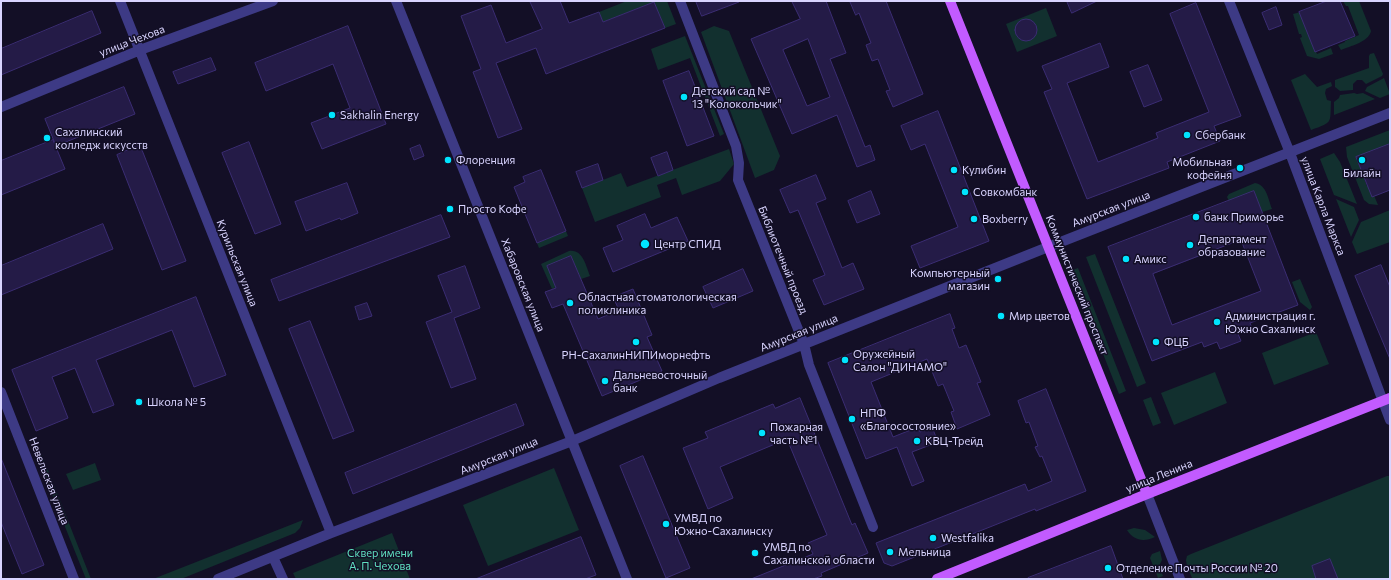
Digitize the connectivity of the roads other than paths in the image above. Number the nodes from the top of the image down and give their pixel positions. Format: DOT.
graph roads {
  1 [pos="120,1"];
  2 [pos="273,1"];
  3 [pos="396,1"];
  4 [pos="680,1"];
  5 [pos="950,1"];
  6 [pos="1229,1"];
  7 [pos="140,50"];
  8 [pos="1,107"];
  9 [pos="1390,113"];
  10 [pos="1290,153"];
  11 [pos="1048,247"];
  12 [pos="804,344"];
  13 [pos="1,392"];
  14 [pos="1386,399"];
  15 [pos="1390,420"];
  16 [pos="572,441"];
  17 [pos="1147,494"];
  18 [pos="873,527"];
  19 [pos="331,533"];
  20 [pos="273,557"];
  21 [pos="74,579"];
  22 [pos="218,579"];
  23 [pos="283,579"];
  24 [pos="627,579"];
  25 [pos="937,579"];
  26 [pos="1180,579"];
  1 -- 7 [label="street, Курильская улица"];
  2 -- 7 [label="street, улица Чехова"];
  3 -- 16 [label="street, Хабаровская улица"];
  4 -- 12 [label="street, Библиотечный проезд"];
  5 -- 11 [label="main road, Коммунистический проспект"];
  6 -- 10 [label="street, улица Карла Маркса"];
  7 -- 8 [label="street, улица Чехова"];
  7 -- 19 [label="street, Курильская улица"];
  9 -- 10 [label="street, Амурская улица"];
  10 -- 11 [label="street, Амурская улица"];
  10 -- 14 [label="street, улица Карла Маркса"];
  11 -- 12 [label="street, Амурская улица"];
  11 -- 17 [label="main road, Коммунистический проспект"];
  12 -- 16 [label="street, Амурская улица"];
  12 -- 18 [label="street, Библиотечный проезд"];
  13 -- 21 [label="street, Невельская улица"];
  14 -- 15 [label="street, улица Карла Маркса"];
  14 -- 17 [label="main road, улица Ленина"];
  16 -- 19 [label="street, Амурская улица"];
  16 -- 24 [label="street, Хабаровская улица"];
  17 -- 25 [label="main road, улица Ленина"];
  17 -- 26 [label="street, Коммунистический проспект"];
  19 -- 20 [label="street, Амурская улица"];
  20 -- 22 [label="street, Амурская улица"];
  20 -- 23 [label="street"];
}
